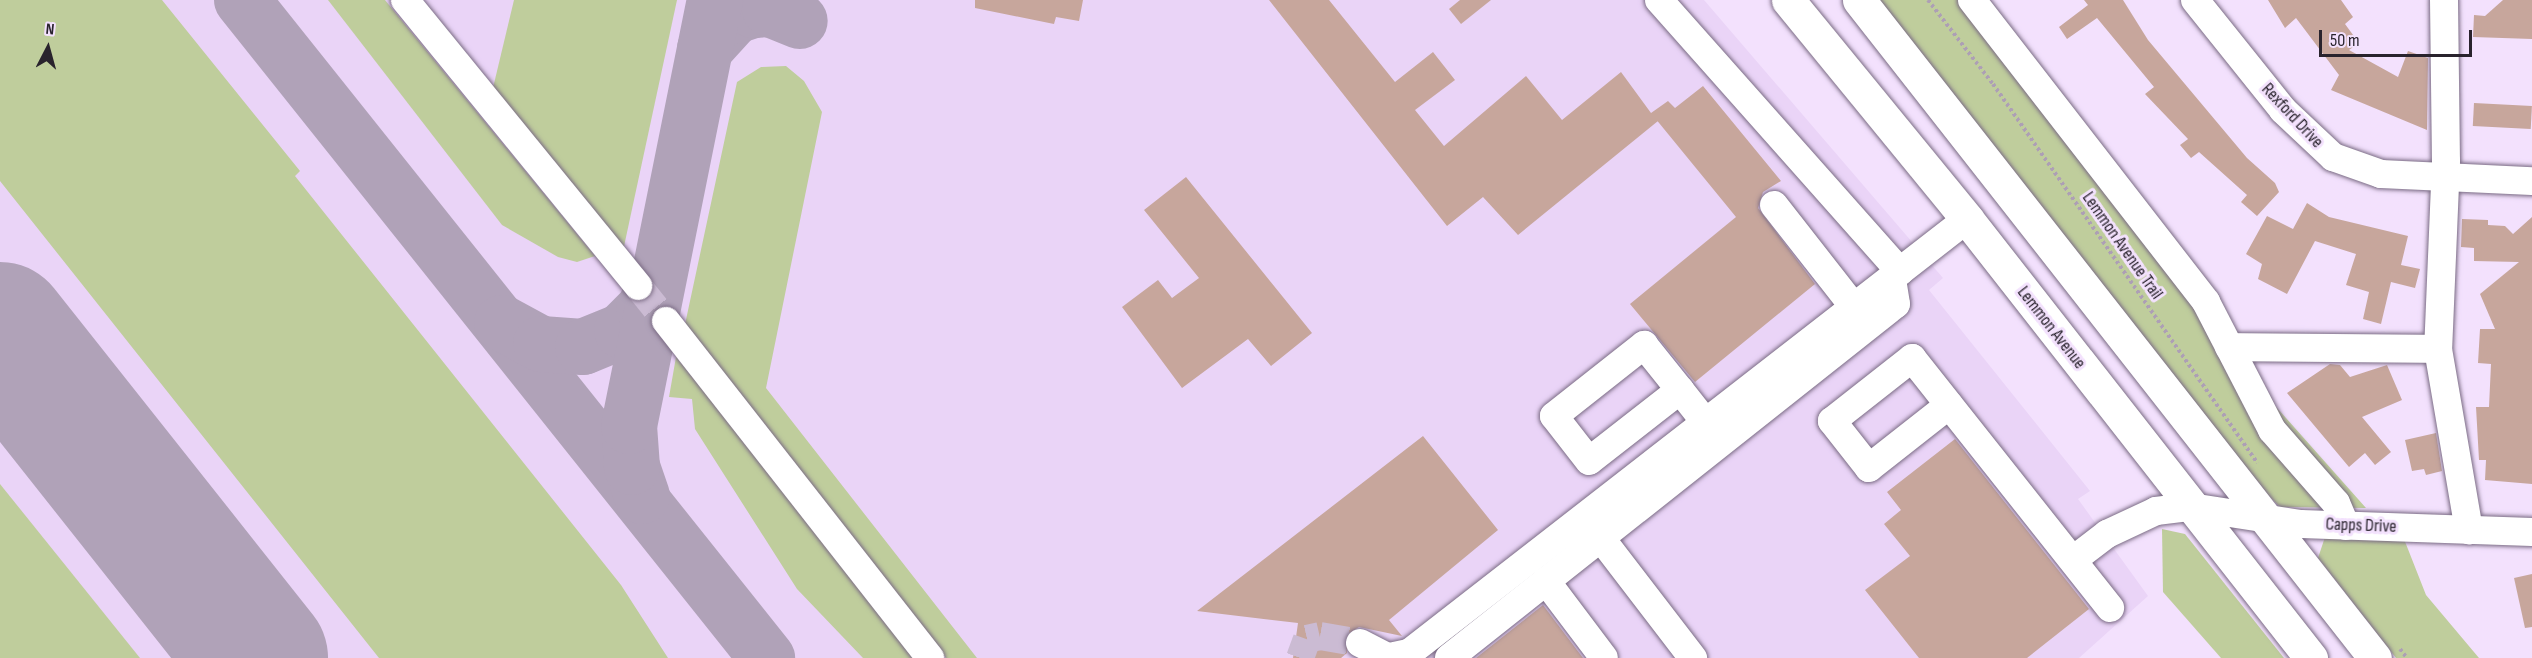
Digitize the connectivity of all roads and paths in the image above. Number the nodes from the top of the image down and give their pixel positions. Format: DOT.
graph roads {
  1 [pos="405,0"];
  2 [pos="1659,0"];
  3 [pos="1788,0"];
  4 [pos="1859,0"];
  5 [pos="1928,0"];
  6 [pos="1972,0"];
  7 [pos="2194,0"];
  8 [pos="2444,0"];
  9 [pos="2446,178"];
  10 [pos="2532,182"];
  11 [pos="2007,185"];
  12 [pos="1774,205"];
  13 [pos="1967,219"];
  14 [pos="1896,274"];
  15 [pos="638,286"];
  16 [pos="1854,307"];
  17 [pos="666,321"];
  18 [pos="2229,346"];
  19 [pos="2438,349"];
  20 [pos="1680,390"];
  21 [pos="1949,405"];
  22 [pos="1706,423"];
  23 [pos="2259,466"];
  24 [pos="2191,507"];
  25 [pos="2266,521"];
  26 [pos="2346,526"];
  27 [pos="2469,530"];
  28 [pos="2532,532"];
  29 [pos="1600,537"];
  30 [pos="2073,560"];
  31 [pos="1546,581"];
  32 [pos="2110,608"];
  33 [pos="1360,643"];
  34 [pos="1386,657"];
  35 [pos="930,658"];
  36 [pos="1449,658"];
  37 [pos="1604,658"];
  38 [pos="1693,658"];
  39 [pos="2311,658"];
  40 [pos="2375,658"];
  1 -- 15 [label="street"];
  2 -- 14 [label="street"];
  3 -- 13 [label="main road, Lemmon Avenue"];
  4 -- 11 [label="main road"];
  5 -- 23 [label="path, Lemmon Avenue Trail"];
  6 -- 18 [label="street"];
  7 -- 9 [label="street, Rexford Drive"];
  8 -- 9 [label="street"];
  9 -- 10 [label="street, Rexford Drive"];
  9 -- 19 [label="street"];
  11 -- 13 [label="main road"];
  11 -- 25 [label="main road"];
  12 -- 16 [label="street"];
  13 -- 14 [label="street"];
  13 -- 24 [label="main road, Lemmon Avenue"];
  14 -- 16 [label="street"];
  14 -- 29 [label="street"];
  16 -- 22 [label="street"];
  17 -- 35 [label="street"];
  18 -- 19 [label="street"];
  18 -- 26 [label="street"];
  19 -- 27 [label="street"];
  20 -- 22 [label="street"];
  21 -- 30 [label="street"];
  22 -- 34 [label="street"];
  24 -- 25 [label="street, Capps Drive"];
  24 -- 30 [label="street, Capps Drive"];
  24 -- 39 [label="main road, Lemmon Avenue"];
  25 -- 26 [label="street, Capps Drive"];
  25 -- 40 [label="main road"];
  26 -- 27 [label="street, Capps Drive"];
  27 -- 28 [label="street, Capps Drive"];
  29 -- 31 [label="street"];
  29 -- 38 [label="street"];
  30 -- 32 [label="street"];
  31 -- 36 [label="street"];
  31 -- 37 [label="street"];
  33 -- 34 [label="street"];
}
